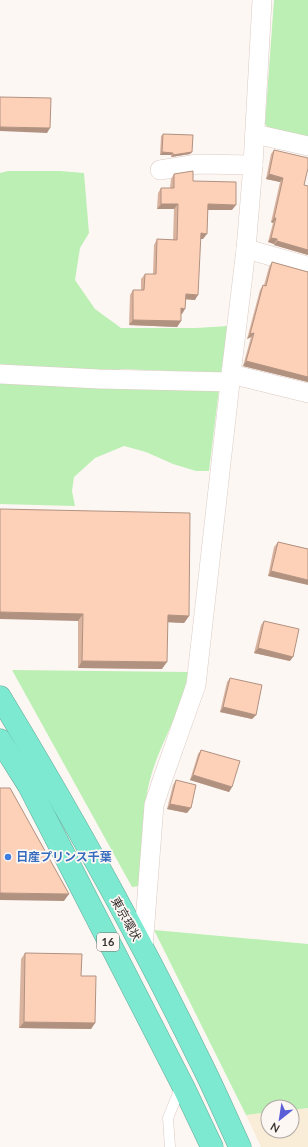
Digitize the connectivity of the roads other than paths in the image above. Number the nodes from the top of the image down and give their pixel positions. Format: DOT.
graph roads {
  1 [pos="262,0"];
  2 [pos="255,134"];
  3 [pos="308,146"];
  4 [pos="253,165"];
  5 [pos="160,170"];
  6 [pos="246,249"];
  7 [pos="307,266"];
  8 [pos="0,374"];
  9 [pos="230,378"];
  10 [pos="308,391"];
  11 [pos="0,697"];
  12 [pos="0,740"];
  13 [pos="143,948"];
  14 [pos="182,1084"];
  15 [pos="170,1147"];
  16 [pos="212,1147"];
  17 [pos="240,1147"];
  1 -- 2 [label="street"];
  2 -- 3 [label="street"];
  2 -- 4 [label="street"];
  4 -- 5 [label="street"];
  4 -- 6 [label="street"];
  6 -- 7 [label="street"];
  6 -- 9 [label="street"];
  8 -- 9 [label="street"];
  9 -- 10 [label="street"];
  9 -- 13 [label="street"];
  11 -- 13 [label="highway, 東京環状 / 16"];
  12 -- 14 [label="highway, 16"];
  13 -- 17 [label="highway, 東京環状 / 16"];
  14 -- 15 [label="lane"];
  14 -- 16 [label="highway, 16"];
}
